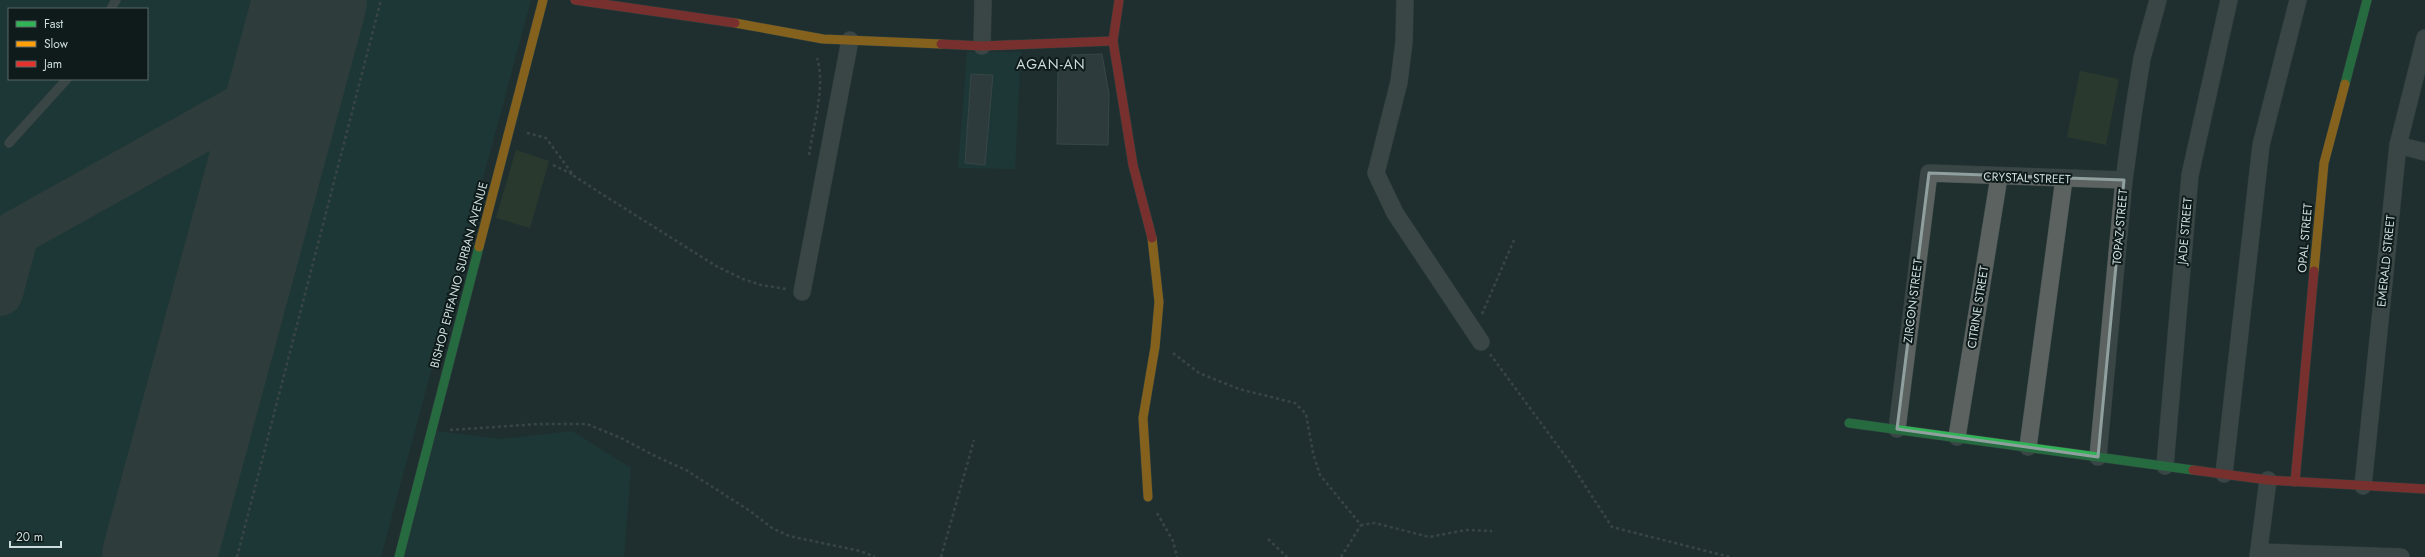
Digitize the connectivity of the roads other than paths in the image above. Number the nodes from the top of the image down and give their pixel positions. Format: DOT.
graph roads {
  1 [pos="543,0"];
  2 [pos="575,0"];
  3 [pos="982,0"];
  4 [pos="1119,0"];
  5 [pos="1405,0"];
  6 [pos="2158,0"];
  7 [pos="2229,0"];
  8 [pos="2298,0"];
  9 [pos="2367,0"];
  10 [pos="2425,38"];
  11 [pos="850,40"];
  12 [pos="1113,41"];
  13 [pos="982,46"];
  14 [pos="66,80"];
  15 [pos="9,143"];
  16 [pos="2398,144"];
  17 [pos="2425,152"];
  18 [pos="1929,173"];
  19 [pos="1999,177"];
  20 [pos="2064,179"];
  21 [pos="2124,180"];
  22 [pos="802,292"];
  23 [pos="1481,342"];
  24 [pos="1849,422"];
  25 [pos="1897,429"];
  26 [pos="1957,437"];
  27 [pos="2028,447"];
  28 [pos="2098,457"];
  29 [pos="2165,466"];
  30 [pos="2224,474"];
  31 [pos="2268,480"];
  32 [pos="2295,482"];
  33 [pos="2363,486"];
  34 [pos="2425,488"];
  35 [pos="1148,497"];
  36 [pos="2258,555"];
  37 [pos="399,557"];
  38 [pos="2401,557"];
  1 -- 37 [label="street, BISHOP EPIFANIO SURBAN AVENUE"];
  2 -- 11 [label="street"];
  3 -- 13 [label="street"];
  4 -- 12 [label="street"];
  5 -- 23 [label="street"];
  6 -- 21 [label="street, TOPAZ STREET"];
  7 -- 29 [label="street, JADE STREET"];
  8 -- 30 [label="street"];
  9 -- 32 [label="street, OPAL STREET"];
  10 -- 16 [label="street, EMERALD STREET"];
  11 -- 13 [label="street"];
  11 -- 22 [label="street"];
  12 -- 13 [label="street"];
  12 -- 35 [label="street"];
  14 -- 15 [label="lane"];
  16 -- 17 [label="street"];
  16 -- 33 [label="street, EMERALD STREET"];
  18 -- 19 [label="street, CRYSTAL STREET"];
  18 -- 25 [label="street, ZIRCON STREET"];
  19 -- 20 [label="street, CRYSTAL STREET"];
  19 -- 26 [label="street, CITRINE STREET"];
  20 -- 21 [label="street, CRYSTAL STREET"];
  20 -- 27 [label="street"];
  21 -- 28 [label="street, TOPAZ STREET"];
  24 -- 25 [label="street"];
  25 -- 26 [label="street"];
  26 -- 27 [label="street"];
  27 -- 28 [label="street"];
  28 -- 29 [label="street"];
  29 -- 30 [label="street"];
  30 -- 31 [label="street"];
  31 -- 32 [label="street"];
  31 -- 36 [label="street"];
  32 -- 33 [label="street"];
  33 -- 34 [label="street"];
  36 -- 38 [label="street"];
}
